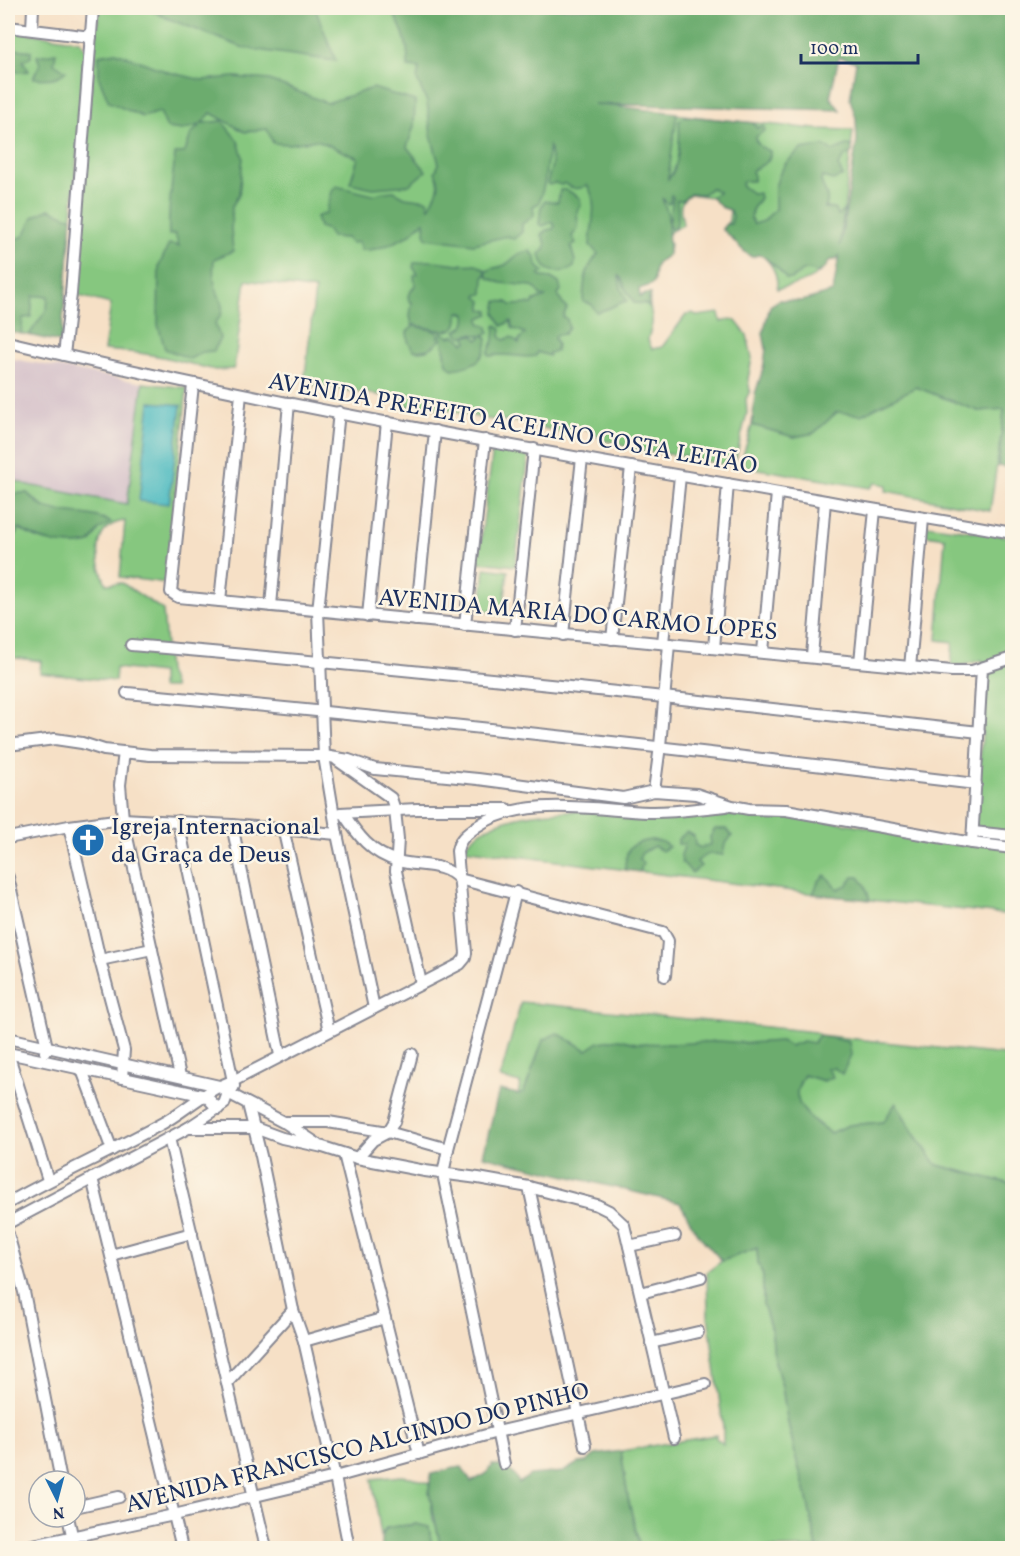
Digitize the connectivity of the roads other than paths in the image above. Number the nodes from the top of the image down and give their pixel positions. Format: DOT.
graph roads {
  1 [pos="33,8"];
  2 [pos="93,8"];
  3 [pos="8,27"];
  4 [pos="32,29"];
  5 [pos="91,36"];
  6 [pos="8,342"];
  7 [pos="64,355"];
  8 [pos="193,385"];
  9 [pos="241,394"];
  10 [pos="289,403"];
  11 [pos="339,412"];
  12 [pos="387,422"];
  13 [pos="435,430"];
  14 [pos="485,440"];
  15 [pos="534,449"];
  16 [pos="582,458"];
  17 [pos="631,467"];
  18 [pos="680,476"];
  19 [pos="728,484"];
  20 [pos="777,493"];
  21 [pos="825,501"];
  22 [pos="874,510"];
  23 [pos="923,519"];
  24 [pos="1012,533"];
  25 [pos="220,601"];
  26 [pos="272,606"];
  27 [pos="318,611"];
  28 [pos="368,616"];
  29 [pos="416,620"];
  30 [pos="465,625"];
  31 [pos="515,630"];
  32 [pos="563,635"];
  33 [pos="612,639"];
  34 [pos="666,644"];
  35 [pos="132,645"];
  36 [pos="714,648"];
  37 [pos="764,652"];
  38 [pos="812,656"];
  39 [pos="1012,658"];
  40 [pos="322,661"];
  41 [pos="860,662"];
  42 [pos="910,668"];
  43 [pos="982,668"];
  44 [pos="127,693"];
  45 [pos="665,696"];
  46 [pos="323,711"];
  47 [pos="978,732"];
  48 [pos="8,745"];
  49 [pos="660,746"];
  50 [pos="124,752"];
  51 [pos="328,756"];
  52 [pos="976,784"];
  53 [pos="654,791"];
  54 [pos="732,806"];
  55 [pos="522,809"];
  56 [pos="395,810"];
  57 [pos="339,813"];
  58 [pos="123,819"];
  59 [pos="178,821"];
  60 [pos="232,825"];
  61 [pos="69,826"];
  62 [pos="283,828"];
  63 [pos="337,834"];
  64 [pos="1012,836"];
  65 [pos="8,838"];
  66 [pos="973,838"];
  67 [pos="1012,848"];
  68 [pos="396,861"];
  69 [pos="8,877"];
  70 [pos="459,879"];
  71 [pos="516,892"];
  72 [pos="152,949"];
  73 [pos="100,960"];
  74 [pos="665,976"];
  75 [pos="421,983"];
  76 [pos="374,1008"];
  77 [pos="328,1031"];
  78 [pos="8,1038"];
  79 [pos="47,1047"];
  80 [pos="8,1053"];
  81 [pos="412,1054"];
  82 [pos="280,1055"];
  83 [pos="42,1060"];
  84 [pos="124,1064"];
  85 [pos="82,1070"];
  86 [pos="180,1076"];
  87 [pos="122,1078"];
  88 [pos="229,1087"];
  89 [pos="206,1096"];
  90 [pos="248,1104"];
  91 [pos="218,1109"];
  92 [pos="284,1122"];
  93 [pos="188,1128"];
  94 [pos="255,1128"];
  95 [pos="387,1132"];
  96 [pos="169,1138"];
  97 [pos="323,1147"];
  98 [pos="448,1149"];
  99 [pos="112,1150"];
  100 [pos="344,1154"];
  101 [pos="357,1158"];
  102 [pos="443,1174"];
  103 [pos="92,1178"];
  104 [pos="48,1180"];
  105 [pos="529,1187"];
  106 [pos="8,1203"];
  107 [pos="8,1223"];
  108 [pos="192,1233"];
  109 [pos="8,1234"];
  110 [pos="675,1236"];
  111 [pos="629,1246"];
  112 [pos="111,1255"];
  113 [pos="701,1277"];
  114 [pos="641,1293"];
  115 [pos="293,1310"];
  116 [pos="385,1318"];
  117 [pos="698,1332"];
  118 [pos="304,1341"];
  119 [pos="651,1343"];
  120 [pos="227,1383"];
  121 [pos="705,1384"];
  122 [pos="664,1394"];
  123 [pos="578,1413"];
  124 [pos="497,1432"];
  125 [pos="674,1438"];
  126 [pos="585,1446"];
  127 [pos="420,1454"];
  128 [pos="504,1464"];
  129 [pos="59,1469"];
  130 [pos="335,1477"];
  131 [pos="254,1495"];
  132 [pos="118,1497"];
  133 [pos="87,1505"];
  134 [pos="174,1515"];
  135 [pos="71,1529"];
  136 [pos="72,1536"];
  137 [pos="19,1548"];
  138 [pos="75,1548"];
  139 [pos="182,1548"];
  140 [pos="266,1548"];
  141 [pos="349,1548"];
  1 -- 4 [label="street"];
  2 -- 5 [label="street"];
  3 -- 4 [label="street"];
  4 -- 5 [label="street"];
  5 -- 7 [label="street"];
  6 -- 7 [label="street, AVENIDA PREFEITO ACELINO COSTA LEITÃO"];
  7 -- 8 [label="street, AVENIDA PREFEITO ACELINO COSTA LEITÃO"];
  8 -- 9 [label="street, AVENIDA PREFEITO ACELINO COSTA LEITÃO"];
  8 -- 25 [label="street, AVENIDA MARIA DO CARMO LOPES"];
  9 -- 10 [label="street, AVENIDA PREFEITO ACELINO COSTA LEITÃO"];
  9 -- 25 [label="street"];
  10 -- 11 [label="street, AVENIDA PREFEITO ACELINO COSTA LEITÃO"];
  10 -- 26 [label="street"];
  11 -- 12 [label="street, AVENIDA PREFEITO ACELINO COSTA LEITÃO"];
  11 -- 27 [label="street"];
  12 -- 13 [label="street, AVENIDA PREFEITO ACELINO COSTA LEITÃO"];
  12 -- 28 [label="street"];
  13 -- 14 [label="street, AVENIDA PREFEITO ACELINO COSTA LEITÃO"];
  13 -- 29 [label="street"];
  14 -- 15 [label="street, AVENIDA PREFEITO ACELINO COSTA LEITÃO"];
  14 -- 30 [label="street"];
  15 -- 16 [label="street, AVENIDA PREFEITO ACELINO COSTA LEITÃO"];
  15 -- 31 [label="street"];
  16 -- 17 [label="street, AVENIDA PREFEITO ACELINO COSTA LEITÃO"];
  16 -- 32 [label="street"];
  17 -- 18 [label="street, AVENIDA PREFEITO ACELINO COSTA LEITÃO"];
  17 -- 33 [label="street"];
  18 -- 19 [label="street, AVENIDA PREFEITO ACELINO COSTA LEITÃO"];
  18 -- 34 [label="street"];
  19 -- 20 [label="street, AVENIDA PREFEITO ACELINO COSTA LEITÃO"];
  19 -- 36 [label="street"];
  20 -- 21 [label="street, AVENIDA PREFEITO ACELINO COSTA LEITÃO"];
  20 -- 37 [label="street"];
  21 -- 22 [label="street, AVENIDA PREFEITO ACELINO COSTA LEITÃO"];
  21 -- 38 [label="street"];
  22 -- 23 [label="street, AVENIDA PREFEITO ACELINO COSTA LEITÃO"];
  22 -- 41 [label="street"];
  23 -- 24 [label="street, AVENIDA PREFEITO ACELINO COSTA LEITÃO"];
  23 -- 42 [label="street"];
  25 -- 26 [label="street, AVENIDA MARIA DO CARMO LOPES"];
  26 -- 27 [label="street, AVENIDA MARIA DO CARMO LOPES"];
  27 -- 28 [label="street, AVENIDA MARIA DO CARMO LOPES"];
  27 -- 40 [label="street"];
  28 -- 29 [label="street, AVENIDA MARIA DO CARMO LOPES"];
  29 -- 30 [label="street, AVENIDA MARIA DO CARMO LOPES"];
  30 -- 31 [label="street, AVENIDA MARIA DO CARMO LOPES"];
  31 -- 32 [label="street, AVENIDA MARIA DO CARMO LOPES"];
  32 -- 33 [label="street, AVENIDA MARIA DO CARMO LOPES"];
  33 -- 34 [label="street, AVENIDA MARIA DO CARMO LOPES"];
  34 -- 36 [label="street, AVENIDA MARIA DO CARMO LOPES"];
  34 -- 45 [label="street"];
  35 -- 40 [label="street"];
  36 -- 37 [label="street, AVENIDA MARIA DO CARMO LOPES"];
  37 -- 38 [label="street, AVENIDA MARIA DO CARMO LOPES"];
  38 -- 41 [label="street, AVENIDA MARIA DO CARMO LOPES"];
  39 -- 43 [label="street, AVENIDA MARIA DO CARMO LOPES"];
  40 -- 45 [label="street"];
  40 -- 46 [label="street"];
  41 -- 42 [label="street, AVENIDA MARIA DO CARMO LOPES"];
  42 -- 43 [label="street, AVENIDA MARIA DO CARMO LOPES"];
  43 -- 47 [label="street"];
  44 -- 46 [label="street"];
  45 -- 47 [label="street"];
  45 -- 49 [label="street"];
  46 -- 49 [label="street"];
  46 -- 51 [label="street"];
  47 -- 52 [label="street"];
  48 -- 50 [label="street"];
  49 -- 52 [label="street"];
  49 -- 53 [label="street"];
  50 -- 51 [label="street"];
  50 -- 58 [label="street"];
  51 -- 53 [label="street"];
  51 -- 56 [label="street"];
  51 -- 57 [label="street"];
  52 -- 66 [label="street"];
  53 -- 54 [label="street"];
  54 -- 55 [label="street"];
  54 -- 66 [label="street"];
  55 -- 56 [label="street"];
  55 -- 70 [label="street"];
  56 -- 57 [label="street"];
  56 -- 68 [label="street"];
  57 -- 63 [label="street"];
  57 -- 68 [label="street"];
  58 -- 59 [label="street"];
  58 -- 61 [label="street"];
  58 -- 72 [label="street"];
  59 -- 60 [label="street"];
  59 -- 88 [label="street"];
  60 -- 62 [label="street"];
  60 -- 82 [label="street"];
  61 -- 65 [label="street"];
  61 -- 73 [label="street"];
  62 -- 63 [label="street"];
  62 -- 77 [label="street"];
  63 -- 76 [label="street"];
  64 -- 66 [label="street"];
  66 -- 67 [label="street"];
  68 -- 70 [label="street"];
  68 -- 75 [label="street"];
  69 -- 79 [label="street"];
  70 -- 71 [label="street"];
  70 -- 75 [label="street"];
  71 -- 74 [label="street"];
  71 -- 98 [label="street"];
  72 -- 73 [label="street"];
  72 -- 86 [label="street"];
  73 -- 84 [label="street"];
  75 -- 76 [label="street"];
  76 -- 77 [label="street"];
  77 -- 82 [label="street"];
  78 -- 79 [label="street"];
  79 -- 83 [label="street"];
  79 -- 84 [label="street"];
  80 -- 83 [label="street"];
  80 -- 104 [label="street"];
  81 -- 95 [label="street"];
  82 -- 88 [label="street"];
  83 -- 85 [label="street"];
  84 -- 86 [label="street"];
  84 -- 87 [label="street"];
  85 -- 87 [label="street"];
  85 -- 99 [label="street"];
  86 -- 88 [label="street"];
  87 -- 89 [label="street"];
  88 -- 89 [label="street"];
  88 -- 90 [label="street"];
  88 -- 91 [label="street"];
  89 -- 91 [label="street"];
  89 -- 99 [label="street"];
  90 -- 92 [label="street"];
  90 -- 94 [label="street"];
  91 -- 93 [label="street"];
  92 -- 95 [label="street"];
  92 -- 97 [label="street"];
  93 -- 94 [label="street"];
  93 -- 96 [label="street"];
  94 -- 97 [label="street"];
  94 -- 115 [label="street"];
  95 -- 98 [label="street"];
  95 -- 101 [label="street"];
  96 -- 103 [label="street"];
  96 -- 108 [label="street"];
  97 -- 100 [label="street"];
  98 -- 102 [label="street"];
  99 -- 104 [label="street"];
  100 -- 101 [label="street"];
  100 -- 116 [label="street"];
  101 -- 102 [label="street"];
  102 -- 105 [label="street"];
  102 -- 124 [label="street"];
  103 -- 107 [label="street"];
  103 -- 112 [label="street"];
  104 -- 106 [label="street"];
  105 -- 111 [label="street"];
  105 -- 123 [label="street"];
  108 -- 112 [label="street"];
  108 -- 120 [label="street"];
  109 -- 129 [label="street"];
  110 -- 111 [label="street"];
  111 -- 114 [label="street"];
  112 -- 134 [label="street"];
  113 -- 114 [label="street"];
  114 -- 119 [label="street"];
  115 -- 118 [label="street"];
  115 -- 120 [label="street"];
  116 -- 118 [label="street"];
  116 -- 127 [label="street"];
  117 -- 119 [label="street"];
  118 -- 130 [label="street"];
  119 -- 122 [label="street"];
  120 -- 131 [label="street"];
  121 -- 122 [label="street, AVENIDA FRANCISCO ALCINDO DO PINHO"];
  122 -- 123 [label="street, AVENIDA FRANCISCO ALCINDO DO PINHO"];
  122 -- 125 [label="street"];
  123 -- 124 [label="street, AVENIDA FRANCISCO ALCINDO DO PINHO"];
  123 -- 126 [label="street"];
  124 -- 127 [label="street, AVENIDA FRANCISCO ALCINDO DO PINHO"];
  124 -- 128 [label="street"];
  127 -- 130 [label="street, AVENIDA FRANCISCO ALCINDO DO PINHO"];
  130 -- 131 [label="street, AVENIDA FRANCISCO ALCINDO DO PINHO"];
  130 -- 141 [label="street"];
  131 -- 134 [label="street, AVENIDA FRANCISCO ALCINDO DO PINHO"];
  131 -- 140 [label="street"];
  132 -- 133 [label="street"];
  134 -- 136 [label="street, AVENIDA FRANCISCO ALCINDO DO PINHO"];
  134 -- 139 [label="street"];
  135 -- 136 [label="street"];
  136 -- 137 [label="street, AVENIDA FRANCISCO ALCINDO DO PINHO"];
  136 -- 138 [label="street"];
}
